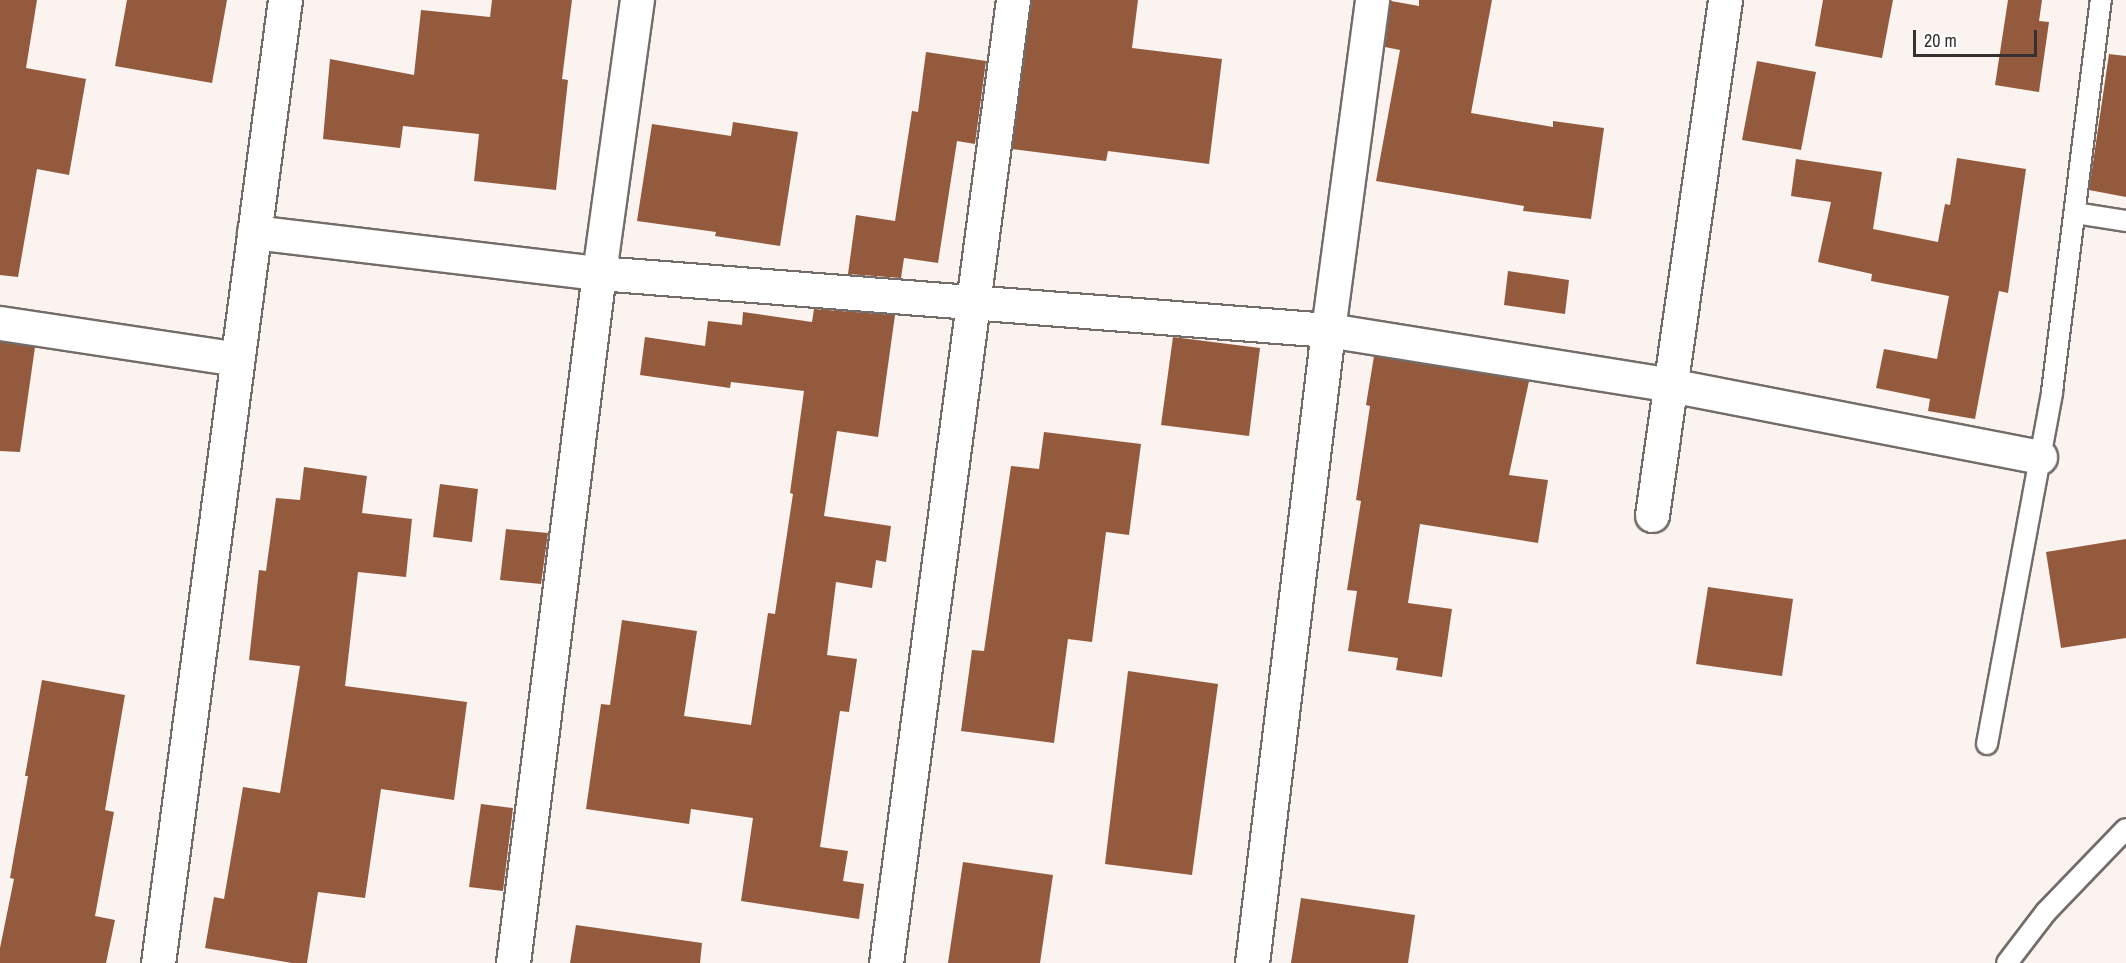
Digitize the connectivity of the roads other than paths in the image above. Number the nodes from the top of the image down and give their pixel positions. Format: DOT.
graph roads {
  1 [pos="285,0"];
  2 [pos="637,0"];
  3 [pos="1013,0"];
  4 [pos="1372,0"];
  5 [pos="1725,0"];
  6 [pos="2101,0"];
  7 [pos="2075,213"];
  8 [pos="2126,220"];
  9 [pos="254,232"];
  10 [pos="599,273"];
  11 [pos="974,302"];
  12 [pos="0,323"];
  13 [pos="1328,330"];
  14 [pos="237,359"];
  15 [pos="1670,385"];
  16 [pos="2040,457"];
  17 [pos="1652,515"];
  18 [pos="1986,744"];
  19 [pos="2126,829"];
  20 [pos="158,963"];
  21 [pos="513,963"];
  22 [pos="886,963"];
  23 [pos="1252,963"];
  24 [pos="2007,963"];
  1 -- 9 [label="street"];
  2 -- 10 [label="street"];
  3 -- 11 [label="street"];
  4 -- 13 [label="street"];
  5 -- 15 [label="street"];
  6 -- 7 [label="lane"];
  7 -- 8 [label="lane"];
  7 -- 16 [label="lane"];
  9 -- 10 [label="street"];
  9 -- 14 [label="street"];
  10 -- 11 [label="street"];
  10 -- 21 [label="street"];
  11 -- 13 [label="street"];
  11 -- 22 [label="street"];
  12 -- 14 [label="street"];
  13 -- 15 [label="street"];
  13 -- 23 [label="street"];
  14 -- 20 [label="street"];
  15 -- 16 [label="street"];
  15 -- 17 [label="street"];
  16 -- 18 [label="lane"];
  19 -- 24 [label="lane"];
}
